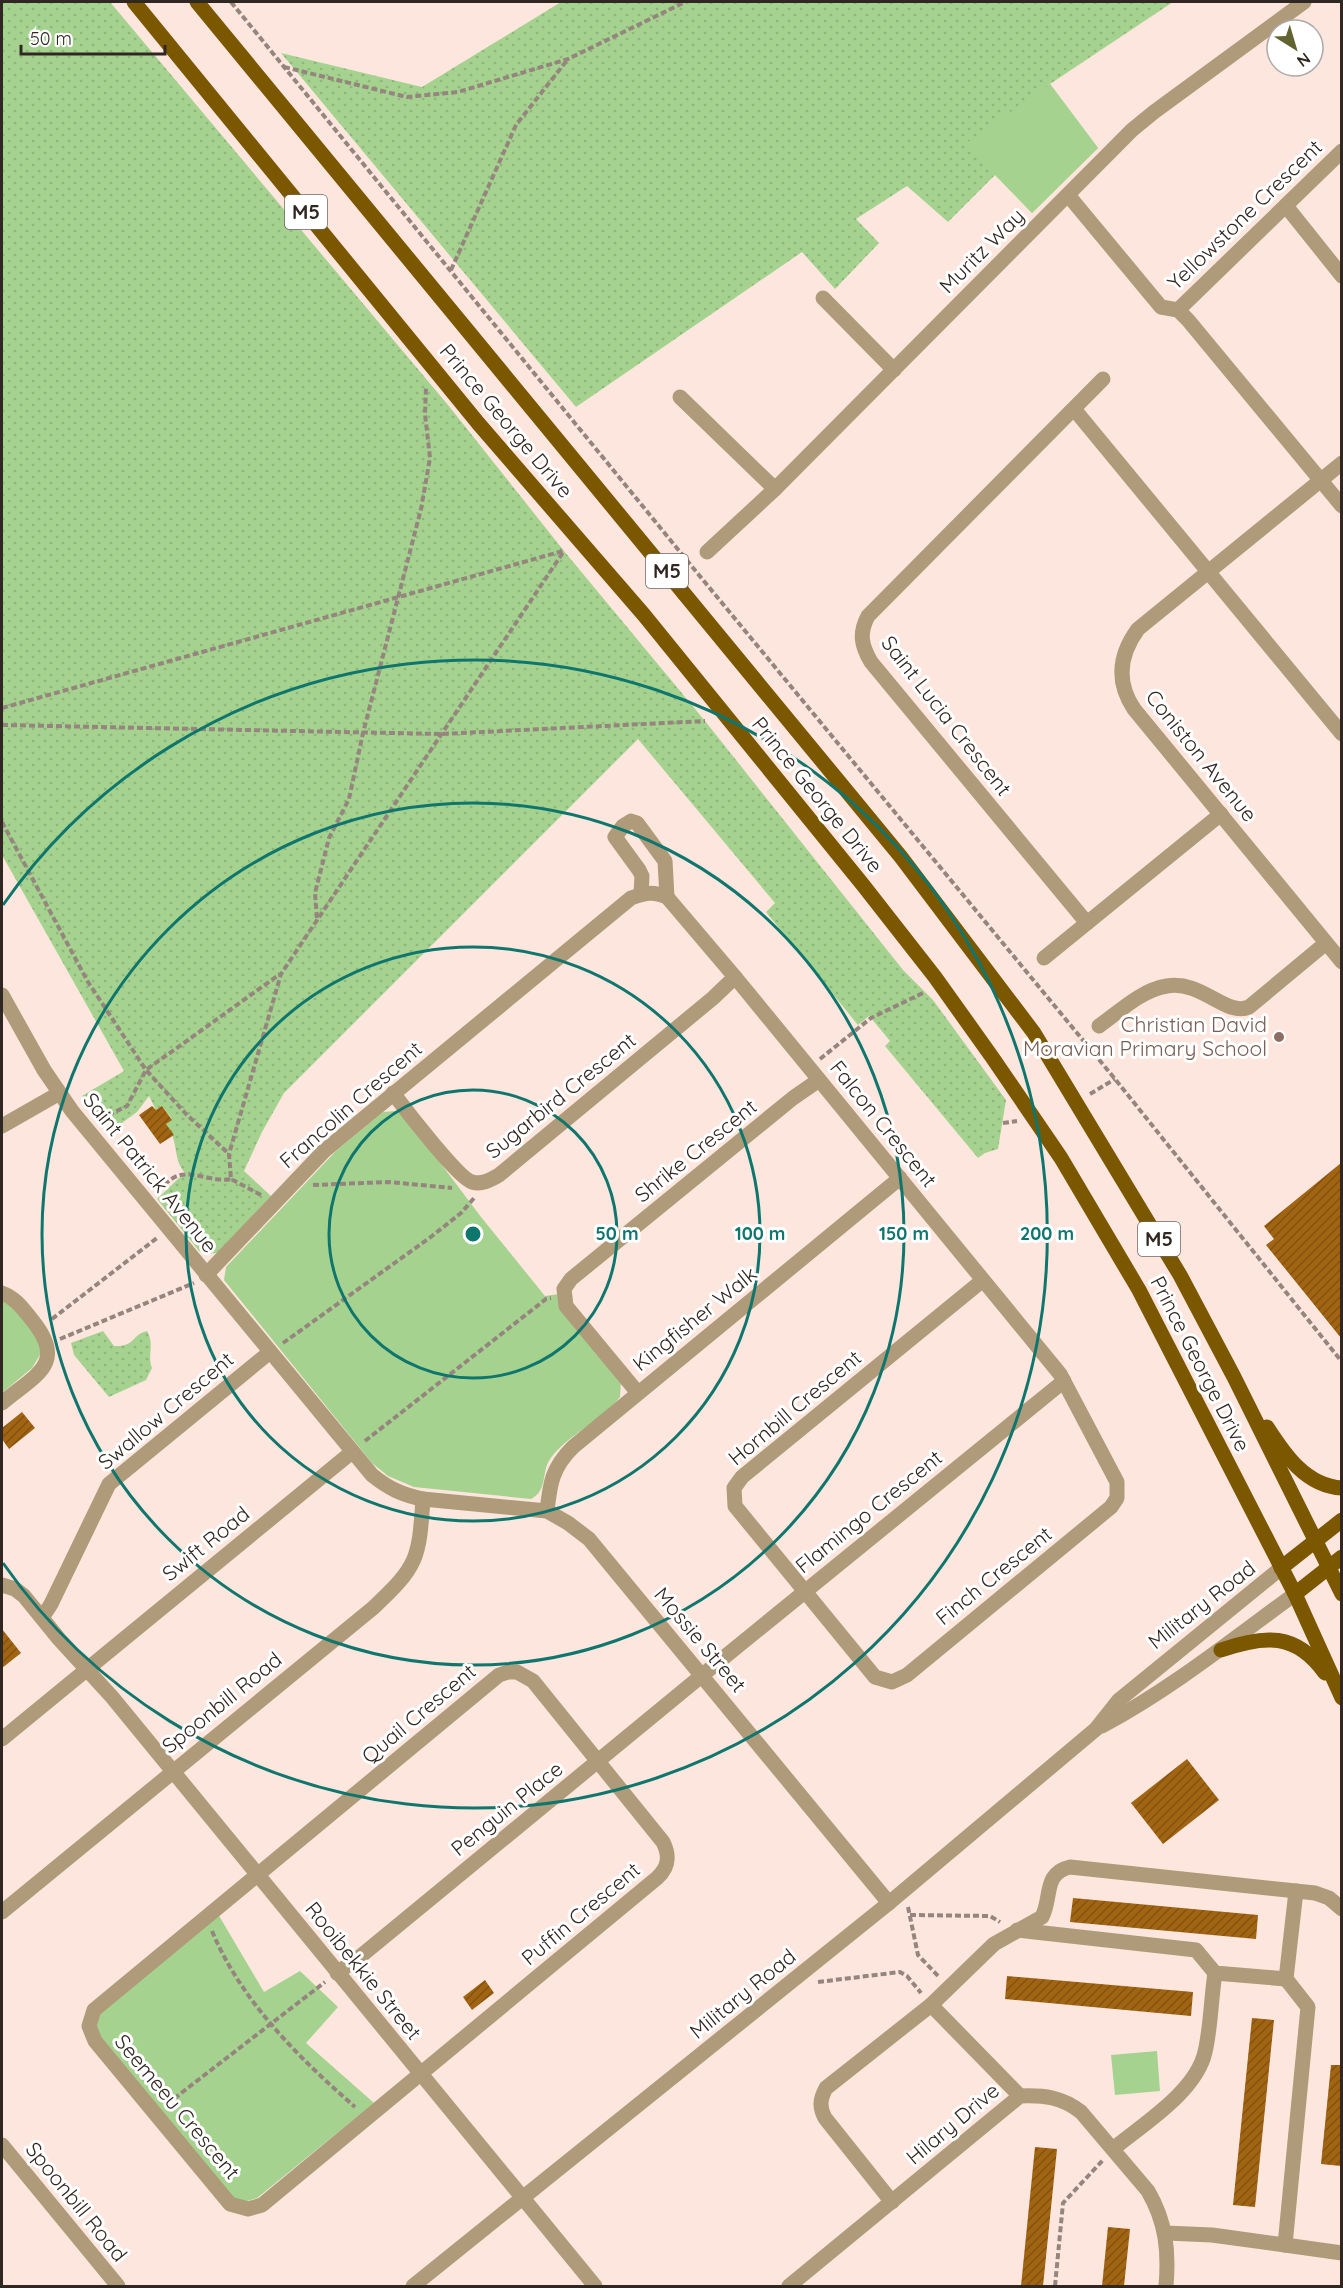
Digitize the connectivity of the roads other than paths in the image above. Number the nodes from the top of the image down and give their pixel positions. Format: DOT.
graph roads {
  1 [pos="134,2"];
  2 [pos="197,2"];
  3 [pos="1304,2"];
  4 [pos="1341,151"];
  5 [pos="1068,195"];
  6 [pos="1286,206"];
  7 [pos="1341,276"];
  8 [pos="823,298"];
  9 [pos="1178,310"];
  10 [pos="894,370"];
  11 [pos="1103,379"];
  12 [pos="680,397"];
  13 [pos="1074,409"];
  14 [pos="1341,464"];
  15 [pos="1321,480"];
  16 [pos="775,489"];
  17 [pos="1341,506"];
  18 [pos="707,552"];
  19 [pos="1209,572"];
  20 [pos="1341,734"];
  21 [pos="1221,814"];
  22 [pos="641,894"];
  23 [pos="667,897"];
  24 [pos="1087,923"];
  25 [pos="1326,944"];
  26 [pos="1044,958"];
  27 [pos="1341,962"];
  28 [pos="735,977"];
  29 [pos="2,995"];
  30 [pos="1099,1026"];
  31 [pos="815,1074"];
  32 [pos="393,1093"];
  33 [pos="58,1094"];
  34 [pos="2,1126"];
  35 [pos="900,1178"];
  36 [pos="206,1275"];
  37 [pos="982,1280"];
  38 [pos="2,1293"];
  39 [pos="270,1352"];
  40 [pos="1234,1377"];
  41 [pos="1064,1381"];
  42 [pos="638,1393"];
  43 [pos="2,1403"];
  44 [pos="351,1452"];
  45 [pos="1341,1488"];
  46 [pos="423,1499"];
  47 [pos="547,1511"];
  48 [pos="1341,1520"];
  49 [pos="1315,1540"];
  50 [pos="1341,1557"];
  51 [pos="1329,1567"];
  52 [pos="1281,1568"];
  53 [pos="2,1585"];
  54 [pos="804,1591"];
  55 [pos="1295,1594"];
  56 [pos="1341,1594"];
  57 [pos="42,1618"];
  58 [pos="1221,1650"];
  59 [pos="87,1669"];
  60 [pos="702,1675"];
  61 [pos="1341,1698"];
  62 [pos="1096,1729"];
  63 [pos="2,1739"];
  64 [pos="598,1761"];
  65 [pos="172,1771"];
  66 [pos="257,1874"];
  67 [pos="1296,1891"];
  68 [pos="889,1904"];
  69 [pos="1341,1909"];
  70 [pos="2,1912"];
  71 [pos="1016,1930"];
  72 [pos="337,1973"];
  73 [pos="1215,1973"];
  74 [pos="1286,1979"];
  75 [pos="931,2005"];
  76 [pos="420,2074"];
  77 [pos="1020,2096"];
  78 [pos="2,2145"];
  79 [pos="1113,2149"];
  80 [pos="522,2197"];
  81 [pos="892,2202"];
  82 [pos="1166,2233"];
  83 [pos="1285,2245"];
  84 [pos="1341,2253"];
  85 [pos="798,2284"];
  86 [pos="118,2286"];
  87 [pos="413,2286"];
  88 [pos="595,2286"];
  89 [pos="1166,2286"];
  1 -- 52 [label="main road, Prince George Drive / M5"];
  2 -- 40 [label="main road, Prince George Drive / M5"];
  3 -- 5 [label="street, Muritz Way"];
  4 -- 6 [label="street, Yellowstone Crescent"];
  5 -- 9 [label="street, Yellowstone Crescent"];
  5 -- 10 [label="street, Muritz Way"];
  6 -- 7 [label="street"];
  6 -- 9 [label="street, Yellowstone Crescent"];
  8 -- 10 [label="street"];
  9 -- 15 [label="street, Yellowstone Crescent"];
  10 -- 16 [label="street, Muritz Way"];
  11 -- 13 [label="street, Saint Lucia Crescent"];
  12 -- 16 [label="street"];
  13 -- 19 [label="street"];
  13 -- 24 [label="street, Saint Lucia Crescent"];
  14 -- 15 [label="street, Coniston Avenue"];
  15 -- 17 [label="street, Yellowstone Crescent"];
  15 -- 19 [label="street, Coniston Avenue"];
  16 -- 18 [label="street, Muritz Way"];
  19 -- 20 [label="street"];
  19 -- 21 [label="street, Coniston Avenue"];
  21 -- 24 [label="street"];
  21 -- 25 [label="street, Coniston Avenue"];
  22 -- 23 [label="street"];
  22 -- 23 [label="street"];
  22 -- 32 [label="street, Francolin Crescent"];
  23 -- 28 [label="street, Falcon Crescent"];
  24 -- 26 [label="street"];
  25 -- 27 [label="street, Coniston Avenue"];
  25 -- 30 [label="street"];
  28 -- 31 [label="street, Falcon Crescent"];
  28 -- 32 [label="street, Sugarbird Crescent"];
  29 -- 33 [label="street"];
  31 -- 35 [label="street, Falcon Crescent"];
  31 -- 42 [label="street, Shrike Crescent"];
  32 -- 36 [label="street, Francolin Crescent"];
  33 -- 34 [label="street, Saint Patrick Avenue"];
  33 -- 36 [label="street, Saint Patrick Avenue"];
  35 -- 37 [label="street, Falcon Crescent"];
  35 -- 42 [label="street, Kingfisher Walk"];
  36 -- 39 [label="street"];
  37 -- 41 [label="street, Falcon Crescent"];
  37 -- 54 [label="street, Hornbill Crescent"];
  38 -- 43 [label="street"];
  39 -- 44 [label="street"];
  39 -- 57 [label="street, Swallow Crescent"];
  40 -- 45 [label="main road"];
  40 -- 49 [label="main road, Prince George Drive / M5"];
  41 -- 54 [label="street, Flamingo Crescent"];
  41 -- 54 [label="street, Finch Crescent"];
  42 -- 47 [label="street, Kingfisher Walk"];
  44 -- 46 [label="street"];
  44 -- 59 [label="street, Swift Road"];
  46 -- 47 [label="street, Mossie Street"];
  46 -- 65 [label="street, Spoonbill Road"];
  47 -- 60 [label="street, Mossie Street"];
  48 -- 49 [label="main road, Military Road"];
  49 -- 51 [label="main road, Prince George Drive / M5"];
  49 -- 52 [label="main road, Military Road"];
  50 -- 51 [label="main road, Military Road"];
  51 -- 55 [label="main road, Military Road"];
  51 -- 56 [label="main road, Prince George Drive / M5"];
  52 -- 55 [label="main road, Prince George Drive / M5"];
  52 -- 62 [label="street, Military Road"];
  53 -- 57 [label="street"];
  54 -- 60 [label="street, Flamingo Crescent"];
  55 -- 58 [label="street, Military Road"];
  55 -- 61 [label="main road, Prince George Drive / M5"];
  57 -- 59 [label="street"];
  58 -- 61 [label="main road"];
  58 -- 62 [label="street, Military Road"];
  59 -- 63 [label="street, Swift Road"];
  59 -- 65 [label="street"];
  60 -- 64 [label="street, Penguin Place"];
  60 -- 68 [label="street, Mossie Street"];
  62 -- 68 [label="street, Military Road"];
  64 -- 66 [label="street, Quail Crescent"];
  64 -- 72 [label="street, Penguin Place"];
  64 -- 76 [label="street, Puffin Crescent"];
  65 -- 66 [label="street, Rooibekkie Street"];
  65 -- 70 [label="street, Spoonbill Road"];
  66 -- 72 [label="street, Rooibekkie Street"];
  66 -- 76 [label="street, Seemeeu Crescent"];
  67 -- 69 [label="street"];
  67 -- 71 [label="street"];
  67 -- 74 [label="street"];
  68 -- 80 [label="street, Military Road"];
  71 -- 73 [label="street"];
  71 -- 75 [label="street"];
  72 -- 76 [label="street, Rooibekkie Street"];
  73 -- 74 [label="street"];
  73 -- 79 [label="street"];
  74 -- 83 [label="street"];
  75 -- 77 [label="street"];
  75 -- 81 [label="street"];
  76 -- 80 [label="street, Rooibekkie Street"];
  77 -- 79 [label="street, Hilary Drive"];
  77 -- 81 [label="street, Hilary Drive"];
  78 -- 86 [label="street, Spoonbill Road"];
  79 -- 82 [label="street, Hilary Drive"];
  80 -- 87 [label="street, Military Road"];
  80 -- 88 [label="street, Rooibekkie Street"];
  81 -- 85 [label="street, Hilary Drive"];
  82 -- 83 [label="street"];
  82 -- 89 [label="street, Hilary Drive"];
  83 -- 84 [label="street"];
}
